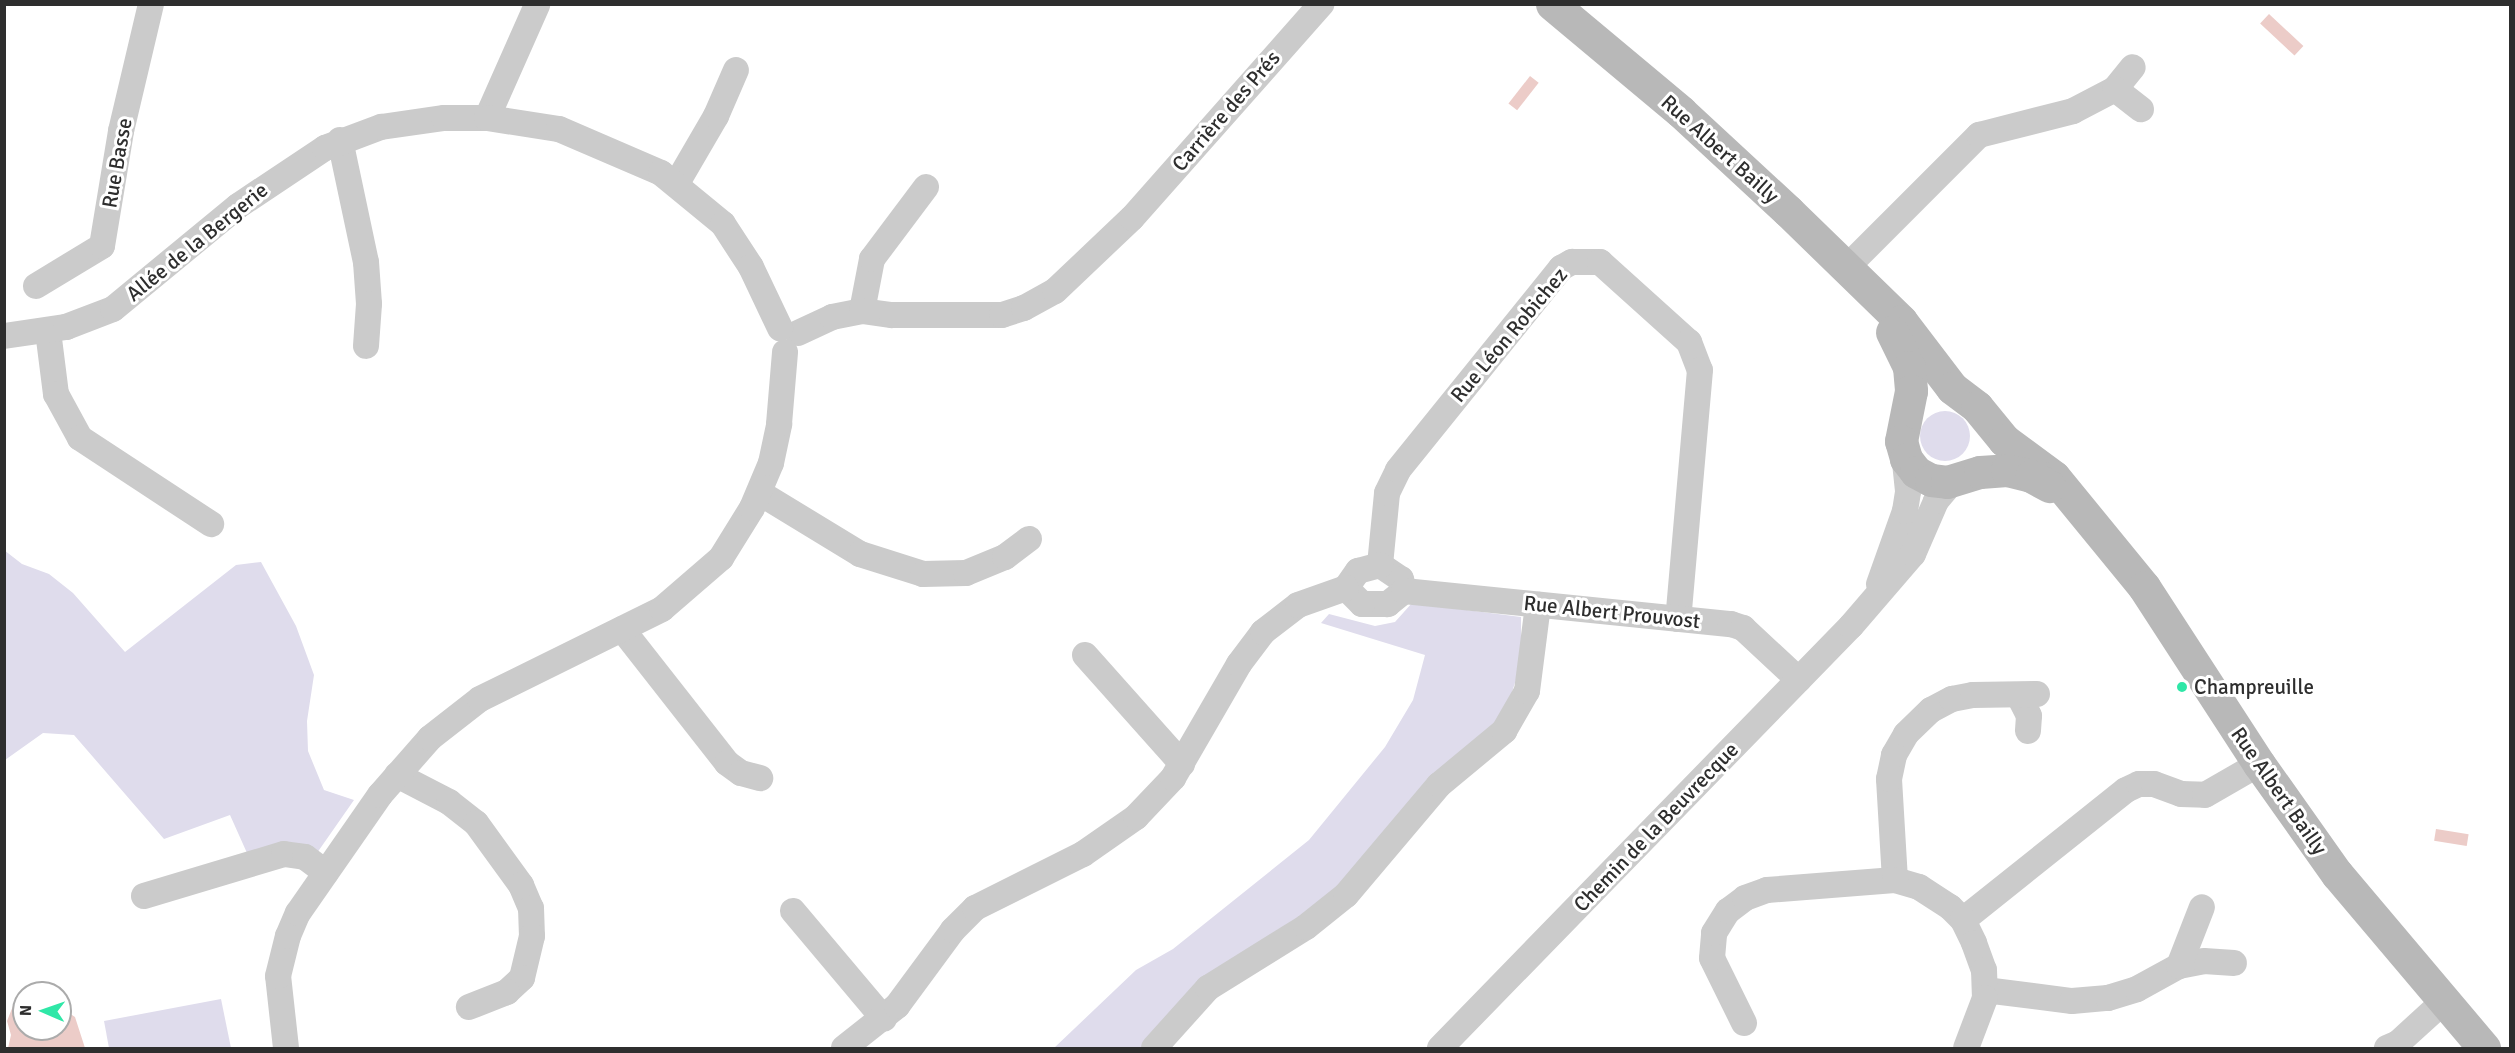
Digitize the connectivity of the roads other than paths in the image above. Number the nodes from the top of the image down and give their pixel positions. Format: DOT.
graph roads {
  1 [pos="151,4"];
  2 [pos="1321,4"];
  3 [pos="1552,4"];
  4 [pos="537,5"];
  5 [pos="2133,67"];
  6 [pos="736,70"];
  7 [pos="2115,89"];
  8 [pos="2141,109"];
  9 [pos="487,118"];
  10 [pos="340,140"];
  11 [pos="677,183"];
  12 [pos="926,187"];
  13 [pos="1845,269"];
  14 [pos="36,286"];
  15 [pos="862,311"];
  16 [pos="48,331"];
  17 [pos="4,336"];
  18 [pos="788,338"];
  19 [pos="366,346"];
  20 [pos="1975,409"];
  21 [pos="1904,421"];
  22 [pos="1904,454"];
  23 [pos="1960,478"];
  24 [pos="760,492"];
  25 [pos="2084,513"];
  26 [pos="211,524"];
  27 [pos="1029,539"];
  28 [pos="1380,565"];
  29 [pos="1346,588"];
  30 [pos="1404,591"];
  31 [pos="1870,604"];
  32 [pos="1538,605"];
  33 [pos="1678,619"];
  34 [pos="622,629"];
  35 [pos="1085,655"];
  36 [pos="1799,680"];
  37 [pos="2028,731"];
  38 [pos="1182,764"];
  39 [pos="2259,764"];
  40 [pos="397,775"];
  41 [pos="760,778"];
  42 [pos="326,873"];
  43 [pos="1895,880"];
  44 [pos="144,896"];
  45 [pos="2202,907"];
  46 [pos="793,911"];
  47 [pos="1963,920"];
  48 [pos="2234,963"];
  49 [pos="2179,966"];
  50 [pos="1985,990"];
  51 [pos="2443,1002"];
  52 [pos="469,1008"];
  53 [pos="884,1019"];
  54 [pos="1744,1023"];
  55 [pos="286,1048"];
  56 [pos="844,1048"];
  57 [pos="1154,1048"];
  58 [pos="1440,1048"];
  59 [pos="1966,1048"];
  60 [pos="2387,1048"];
  61 [pos="2484,1048"];
  1 -- 14 [label="street, Rue Basse"];
  2 -- 15 [label="street, Carrière des Prés"];
  3 -- 13 [label="main road, Rue Albert Bailly"];
  4 -- 9 [label="street"];
  5 -- 7 [label="street"];
  6 -- 11 [label="street"];
  7 -- 8 [label="street"];
  7 -- 13 [label="street"];
  9 -- 10 [label="street, Allée de la Bergerie"];
  9 -- 11 [label="street, Allée de la Bergerie"];
  10 -- 16 [label="street, Allée de la Bergerie"];
  10 -- 19 [label="street"];
  11 -- 18 [label="street, Allée de la Bergerie"];
  12 -- 15 [label="street"];
  13 -- 20 [label="main road"];
  13 -- 21 [label="main road"];
  15 -- 18 [label="street, Carrière des Prés"];
  16 -- 17 [label="street, Allée de la Bergerie"];
  16 -- 26 [label="street"];
  18 -- 24 [label="street"];
  20 -- 21 [label="main road"];
  20 -- 23 [label="main road"];
  20 -- 25 [label="main road"];
  21 -- 22 [label="main road"];
  22 -- 23 [label="main road"];
  22 -- 31 [label="street, Chemin de la Beuvrecque"];
  23 -- 25 [label="main road"];
  23 -- 31 [label="street, Chemin de la Beuvrecque"];
  24 -- 27 [label="street"];
  24 -- 34 [label="street"];
  25 -- 39 [label="main road, Rue Albert Bailly"];
  28 -- 29 [label="street"];
  28 -- 30 [label="street"];
  28 -- 33 [label="street, Rue Léon Robichez"];
  29 -- 30 [label="street"];
  29 -- 38 [label="street"];
  30 -- 32 [label="street, Rue Albert Prouvost"];
  31 -- 36 [label="street, Chemin de la Beuvrecque"];
  32 -- 33 [label="street, Rue Albert Prouvost"];
  32 -- 57 [label="street"];
  33 -- 36 [label="street, Rue Albert Prouvost"];
  34 -- 40 [label="street"];
  34 -- 41 [label="street"];
  35 -- 38 [label="street"];
  36 -- 58 [label="street, Chemin de la Beuvrecque"];
  37 -- 43 [label="street"];
  38 -- 53 [label="street"];
  39 -- 47 [label="street"];
  39 -- 51 [label="main road, Rue Albert Bailly"];
  40 -- 42 [label="street"];
  40 -- 52 [label="street"];
  42 -- 44 [label="street"];
  42 -- 55 [label="street"];
  43 -- 47 [label="street"];
  43 -- 54 [label="street"];
  45 -- 49 [label="street"];
  46 -- 53 [label="street"];
  47 -- 50 [label="street"];
  48 -- 49 [label="street"];
  49 -- 50 [label="street"];
  50 -- 59 [label="street"];
  51 -- 60 [label="street"];
  51 -- 61 [label="main road, Rue Albert Bailly"];
  53 -- 56 [label="street"];
}
